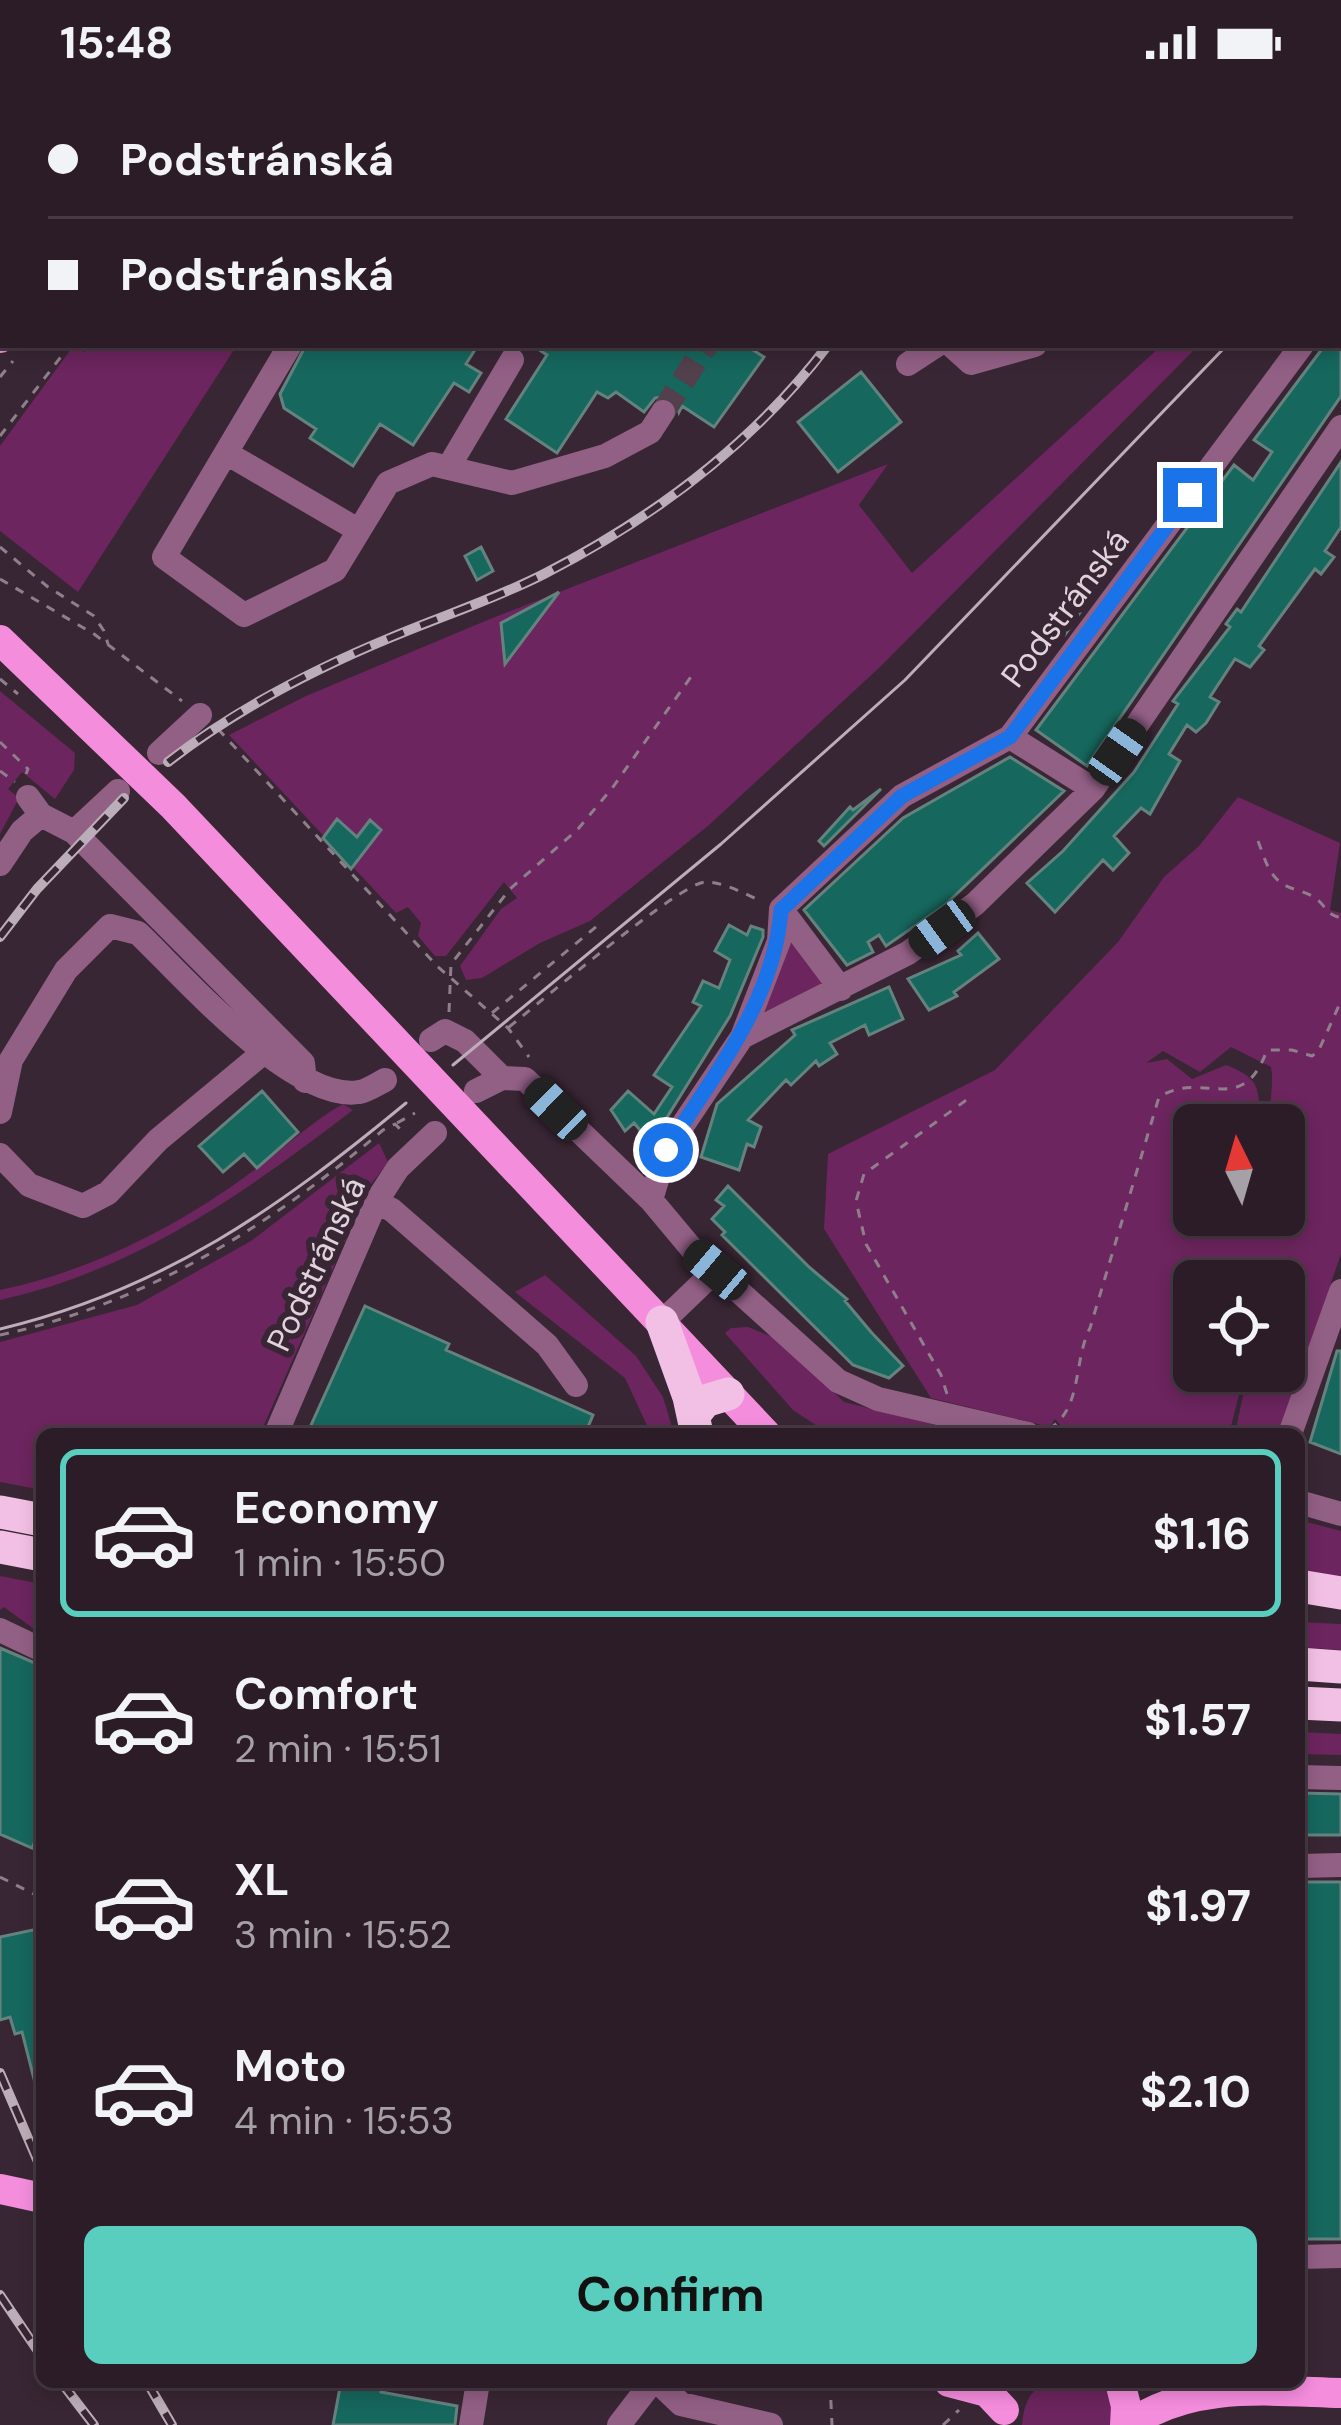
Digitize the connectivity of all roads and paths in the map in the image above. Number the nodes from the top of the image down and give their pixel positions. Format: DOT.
graph roads {
  1 [pos="68,348"];
  2 [pos="288,348"];
  3 [pos="932,348"];
  4 [pos="954,348"];
  5 [pos="1024,348"];
  6 [pos="1300,348"];
  7 [pos="512,360"];
  8 [pos="908,364"];
  9 [pos="663,412"];
  10 [pos="1341,427"];
  11 [pos="0,436"];
  12 [pos="228,454"];
  13 [pos="448,468"];
  14 [pos="358,530"];
  15 [pos="0,547"];
  16 [pos="0,579"];
  17 [pos="0,640"];
  18 [pos="108,645"];
  19 [pos="693,674"];
  20 [pos="200,715"];
  21 [pos="1010,737"];
  22 [pos="0,742"];
  23 [pos="159,754"];
  24 [pos="1093,789"];
  25 [pos="118,791"];
  26 [pos="29,799"];
  27 [pos="74,832"];
  28 [pos="1258,841"];
  29 [pos="0,864"];
  30 [pos="773,906"];
  31 [pos="1341,918"];
  32 [pos="597,926"];
  33 [pos="448,977"];
  34 [pos="841,989"];
  35 [pos="1341,1000"];
  36 [pos="491,1014"];
  37 [pos="508,1028"];
  38 [pos="438,1036"];
  39 [pos="742,1037"];
  40 [pos="264,1052"];
  41 [pos="531,1064"];
  42 [pos="502,1078"];
  43 [pos="385,1080"];
  44 [pos="305,1082"];
  45 [pos="476,1091"];
  46 [pos="973,1096"];
  47 [pos="0,1112"];
  48 [pos="416,1113"];
  49 [pos="395,1124"];
  50 [pos="435,1133"];
  51 [pos="413,1153"];
  52 [pos="0,1155"];
  53 [pos="651,1200"];
  54 [pos="376,1202"];
  55 [pos="716,1270"];
  56 [pos="1341,1291"];
  57 [pos="662,1322"];
  58 [pos="0,1335"];
  59 [pos="576,1385"];
  60 [pos="728,1394"];
  61 [pos="947,1414"];
  62 [pos="695,1425"];
  63 [pos="279,1428"];
  64 [pos="760,1428"];
  65 [pos="1018,1428"];
  66 [pos="1047,1428"];
  67 [pos="1292,1428"];
  68 [pos="1305,1504"];
  69 [pos="0,1512"];
  70 [pos="1341,1514"];
  71 [pos="36,1519"];
  72 [pos="0,1547"];
  73 [pos="36,1554"];
  74 [pos="1305,1587"];
  75 [pos="1341,1593"];
  76 [pos="0,1630"];
  77 [pos="36,1647"];
  78 [pos="1305,1664"];
  79 [pos="1341,1667"];
  80 [pos="1305,1703"];
  81 [pos="1341,1706"];
  82 [pos="1305,1777"];
  83 [pos="1341,1778"];
  84 [pos="1341,1865"];
  85 [pos="1305,1866"];
  86 [pos="0,1876"];
  87 [pos="36,1895"];
  88 [pos="0,2189"];
  89 [pos="36,2197"];
  90 [pos="1341,2256"];
  91 [pos="1305,2257"];
  92 [pos="477,2388"];
  93 [pos="650,2388"];
  94 [pos="662,2388"];
  95 [pos="830,2388"];
  96 [pos="1122,2388"];
  97 [pos="1214,2388"];
  98 [pos="1255,2388"];
  99 [pos="1341,2393"];
  100 [pos="955,2394"];
  101 [pos="1008,2406"];
  102 [pos="702,2418"];
  103 [pos="471,2425"];
  104 [pos="619,2425"];
  105 [pos="771,2425"];
  106 [pos="832,2425"];
  107 [pos="943,2425"];
  108 [pos="1127,2425"];
  1 -- 11 [label="path"];
  2 -- 12 [label="street"];
  3 -- 8 [label="street"];
  4 -- 5 [label="street"];
  6 -- 21 [label="street, Podstránská"];
  7 -- 13 [label="street"];
  9 -- 13 [label="street"];
  10 -- 24 [label="street"];
  12 -- 14 [label="street"];
  12 -- 14 [label="street"];
  13 -- 14 [label="street"];
  15 -- 18 [label="path"];
  16 -- 18 [label="path"];
  17 -- 57 [label="main road"];
  18 -- 20 [label="path"];
  19 -- 33 [label="path"];
  20 -- 23 [label="street"];
  20 -- 33 [label="path"];
  21 -- 24 [label="street, Podstránská"];
  21 -- 30 [label="street, Podstránská"];
  22 -- 26 [label="path"];
  24 -- 34 [label="street"];
  25 -- 27 [label="street"];
  26 -- 27 [label="street"];
  26 -- 29 [label="street"];
  27 -- 44 [label="street"];
  28 -- 31 [label="path"];
  30 -- 34 [label="street"];
  30 -- 37 [label="path"];
  30 -- 39 [label="street"];
  32 -- 36 [label="path"];
  33 -- 36 [label="path"];
  33 -- 38 [label="path"];
  34 -- 39 [label="street"];
  35 -- 66 [label="path"];
  36 -- 37 [label="path"];
  37 -- 41 [label="path"];
  38 -- 42 [label="street"];
  39 -- 53 [label="street"];
  40 -- 44 [label="street"];
  40 -- 47 [label="street"];
  40 -- 52 [label="street"];
  42 -- 45 [label="street"];
  42 -- 53 [label="street"];
  43 -- 44 [label="street"];
  46 -- 61 [label="path"];
  48 -- 49 [label="path"];
  49 -- 51 [label="path"];
  49 -- 58 [label="path"];
  50 -- 51 [label="street, Podstránská"];
  51 -- 54 [label="street, Podstránská"];
  53 -- 55 [label="street"];
  54 -- 59 [label="street"];
  54 -- 63 [label="street, Podstránská"];
  55 -- 57 [label="street"];
  55 -- 61 [label="street"];
  56 -- 67 [label="street"];
  57 -- 60 [label="main road"];
  57 -- 62 [label="highway"];
  60 -- 62 [label="highway"];
  60 -- 64 [label="main road"];
  61 -- 65 [label="street"];
  68 -- 70 [label="street"];
  69 -- 71 [label="highway"];
  72 -- 73 [label="highway"];
  74 -- 75 [label="highway"];
  76 -- 77 [label="street"];
  78 -- 79 [label="highway"];
  80 -- 81 [label="highway"];
  82 -- 83 [label="street"];
  84 -- 85 [label="street"];
  86 -- 87 [label="path"];
  88 -- 89 [label="main road"];
  90 -- 91 [label="street"];
  92 -- 103 [label="street"];
  93 -- 104 [label="street"];
  94 -- 102 [label="street"];
  95 -- 106 [label="path"];
  96 -- 108 [label="main road"];
  97 -- 108 [label="main road"];
  98 -- 99 [label="main road"];
  100 -- 101 [label="main road"];
  100 -- 107 [label="path"];
  102 -- 105 [label="street"];
}
